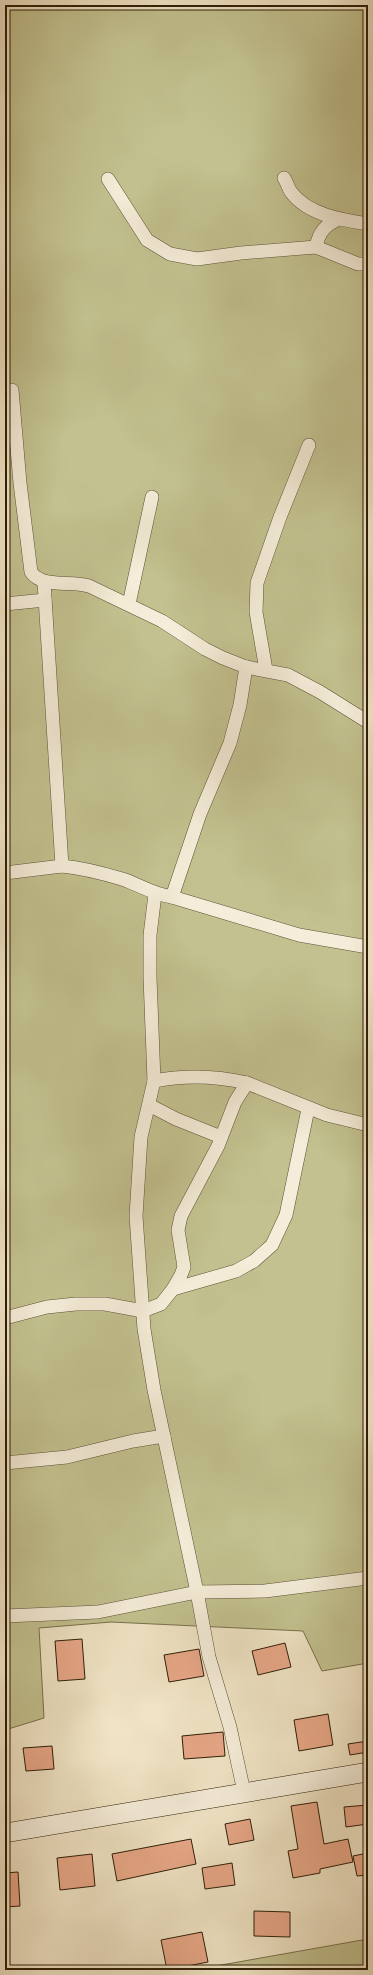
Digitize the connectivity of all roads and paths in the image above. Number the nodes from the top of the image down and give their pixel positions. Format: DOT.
graph roads {
  1 [pos="284,178"];
  2 [pos="108,179"];
  3 [pos="339,219"];
  4 [pos="368,224"];
  5 [pos="316,246"];
  6 [pos="368,264"];
  7 [pos="12,390"];
  8 [pos="309,445"];
  9 [pos="152,496"];
  10 [pos="44,582"];
  11 [pos="45,600"];
  12 [pos="5,604"];
  13 [pos="130,604"];
  14 [pos="246,666"];
  15 [pos="266,670"];
  16 [pos="368,722"];
  17 [pos="62,866"];
  18 [pos="5,873"];
  19 [pos="155,894"];
  20 [pos="172,897"];
  21 [pos="368,947"];
  22 [pos="154,1081"];
  23 [pos="247,1083"];
  24 [pos="149,1105"];
  25 [pos="308,1109"];
  26 [pos="368,1125"];
  27 [pos="221,1137"];
  28 [pos="174,1289"];
  29 [pos="143,1311"];
  30 [pos="5,1318"];
  31 [pos="164,1436"];
  32 [pos="5,1463"];
  33 [pos="368,1578"];
  34 [pos="197,1592"];
  35 [pos="5,1616"];
  36 [pos="368,1772"];
  37 [pos="244,1792"];
  38 [pos="5,1833"];
  1 -- 3 [label="street"];
  2 -- 5 [label="street"];
  3 -- 4 [label="street"];
  3 -- 5 [label="street"];
  5 -- 6 [label="street"];
  7 -- 10 [label="street"];
  8 -- 15 [label="street"];
  9 -- 13 [label="street"];
  10 -- 11 [label="street"];
  10 -- 13 [label="street"];
  11 -- 12 [label="street"];
  11 -- 17 [label="street"];
  13 -- 14 [label="street"];
  14 -- 15 [label="street"];
  14 -- 20 [label="street"];
  15 -- 16 [label="street"];
  17 -- 18 [label="street"];
  17 -- 19 [label="street"];
  19 -- 20 [label="street"];
  19 -- 22 [label="street"];
  20 -- 21 [label="street"];
  22 -- 23 [label="street"];
  22 -- 24 [label="street"];
  23 -- 25 [label="street"];
  23 -- 27 [label="street"];
  24 -- 27 [label="street"];
  24 -- 29 [label="street"];
  25 -- 26 [label="street"];
  25 -- 28 [label="street"];
  27 -- 28 [label="street"];
  28 -- 29 [label="street"];
  29 -- 30 [label="street"];
  29 -- 31 [label="street"];
  31 -- 32 [label="street"];
  31 -- 34 [label="street"];
  33 -- 34 [label="street"];
  34 -- 35 [label="street"];
  34 -- 37 [label="street"];
  36 -- 37 [label="main road"];
  37 -- 38 [label="main road"];
}
